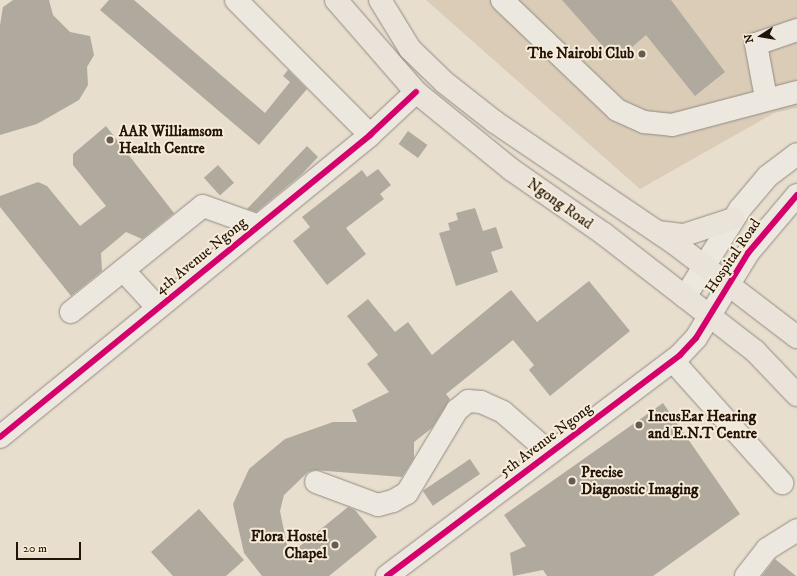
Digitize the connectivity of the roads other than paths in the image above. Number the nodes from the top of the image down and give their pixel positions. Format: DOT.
graph roads {
  1 [pos="236,0"];
  2 [pos="336,0"];
  3 [pos="380,0"];
  4 [pos="502,0"];
  5 [pos="797,30"];
  6 [pos="416,92"];
  7 [pos="797,92"];
  8 [pos="766,98"];
  9 [pos="370,135"];
  10 [pos="797,154"];
  11 [pos="797,195"];
  12 [pos="733,219"];
  13 [pos="259,226"];
  14 [pos="657,231"];
  15 [pos="705,266"];
  16 [pos="124,271"];
  17 [pos="730,285"];
  18 [pos="685,297"];
  19 [pos="158,308"];
  20 [pos="71,312"];
  21 [pos="709,315"];
  22 [pos="797,337"];
  23 [pos="673,361"];
  24 [pos="797,395"];
  25 [pos="0,437"];
  26 [pos="550,453"];
  27 [pos="316,482"];
  28 [pos="782,483"];
  29 [pos="797,530"];
  30 [pos="387,576"];
  31 [pos="746,576"];
  1 -- 9 [label="street"];
  2 -- 6 [label="main road, Ngong Road"];
  3 -- 14 [label="main road, Ngong Road"];
  4 -- 8 [label="street"];
  5 -- 8 [label="street"];
  6 -- 9 [label="street, 4th Avenue Ngong"];
  6 -- 18 [label="main road, Ngong Road"];
  7 -- 8 [label="street"];
  9 -- 13 [label="street, 4th Avenue Ngong"];
  10 -- 12 [label="street, Hospital Road"];
  11 -- 17 [label="street, Hospital Road"];
  12 -- 14 [label="main road"];
  12 -- 15 [label="street, Hospital Road"];
  13 -- 16 [label="street"];
  13 -- 19 [label="street, 4th Avenue Ngong"];
  14 -- 15 [label="main road, Ngong Road"];
  15 -- 17 [label="main road, Ngong Road"];
  15 -- 18 [label="street, Hospital Road"];
  16 -- 19 [label="street"];
  16 -- 20 [label="street"];
  17 -- 21 [label="street, Hospital Road"];
  17 -- 22 [label="main road, Ngong Road"];
  18 -- 21 [label="main road, Ngong Road"];
  19 -- 25 [label="street, 4th Avenue Ngong"];
  21 -- 23 [label="street, 5th Avenue Ngong"];
  21 -- 24 [label="main road, Ngong Road"];
  23 -- 26 [label="street, 5th Avenue Ngong"];
  23 -- 28 [label="street"];
  26 -- 27 [label="street"];
  26 -- 30 [label="street, 5th Avenue Ngong"];
  29 -- 31 [label="street"];
}
